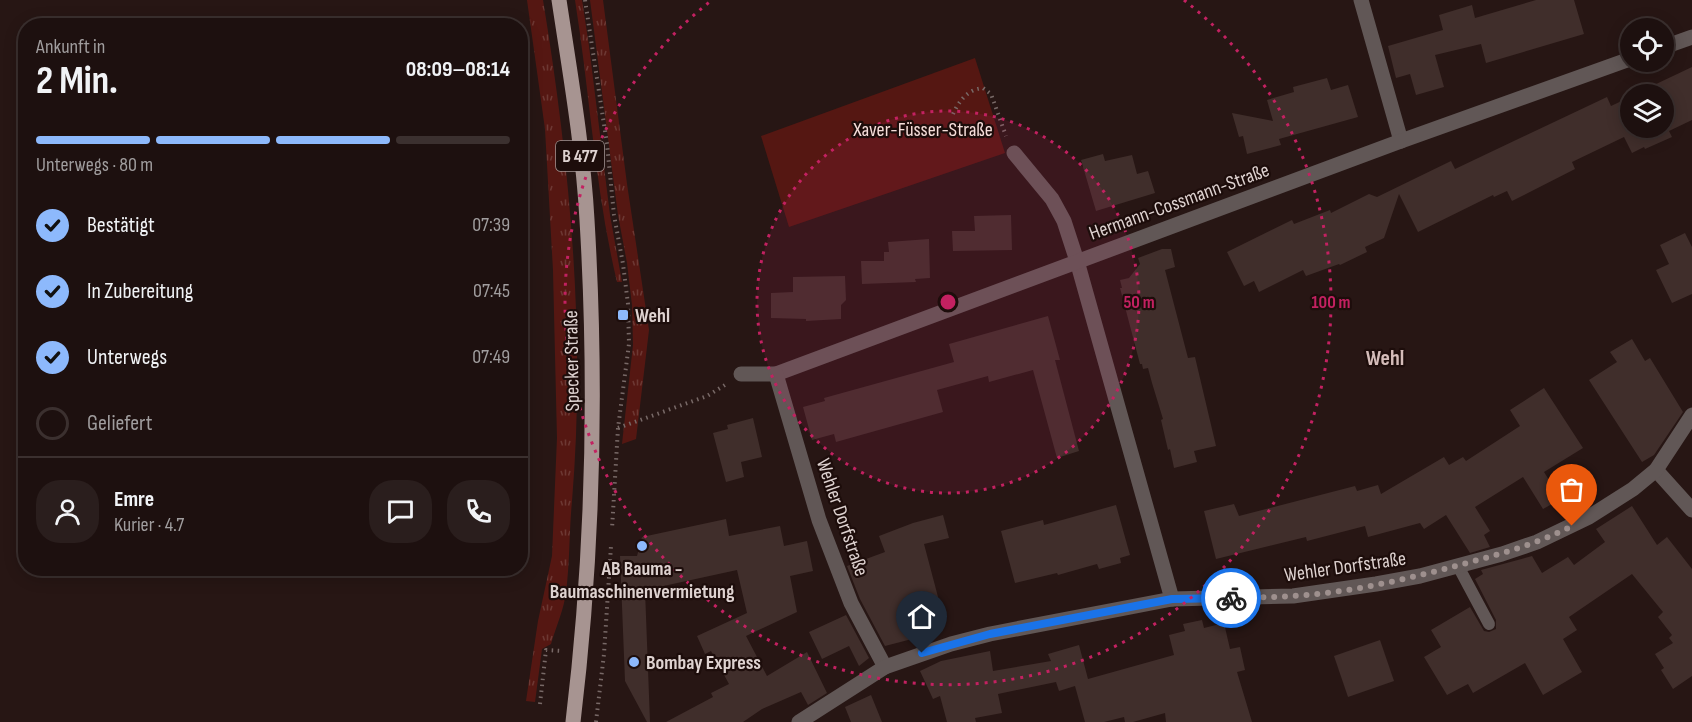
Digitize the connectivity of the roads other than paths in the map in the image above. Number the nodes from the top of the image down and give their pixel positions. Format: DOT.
graph roads {
  1 [pos="559,0"];
  2 [pos="1361,0"];
  3 [pos="1692,37"];
  4 [pos="1674,43"];
  5 [pos="1620,63"];
  6 [pos="1401,141"];
  7 [pos="1014,153"];
  8 [pos="1077,261"];
  9 [pos="741,374"];
  10 [pos="776,374"];
  11 [pos="1692,415"];
  12 [pos="1656,470"];
  13 [pos="1692,510"];
  14 [pos="1458,566"];
  15 [pos="1172,599"];
  16 [pos="1489,624"];
  17 [pos="885,667"];
  18 [pos="573,722"];
  19 [pos="799,722"];
  1 -- 18 [label="main road, Specker Straße / B 477"];
  2 -- 6 [label="street"];
  3 -- 4 [label="street"];
  5 -- 6 [label="street, Hermann-Cossmann-Straße"];
  6 -- 8 [label="street, Hermann-Cossmann-Straße"];
  7 -- 8 [label="street"];
  8 -- 10 [label="street, Hermann-Cossmann-Straße"];
  8 -- 15 [label="street"];
  9 -- 10 [label="street, Hermann-Cossmann-Straße"];
  10 -- 17 [label="street, Wehler Dorfstraße"];
  11 -- 12 [label="street, Wehler Dorfstraße"];
  12 -- 13 [label="street"];
  12 -- 14 [label="street, Wehler Dorfstraße"];
  14 -- 15 [label="street, Wehler Dorfstraße"];
  14 -- 16 [label="lane"];
  15 -- 17 [label="street, Wehler Dorfstraße"];
  17 -- 19 [label="street, Wehler Dorfstraße"];
}
